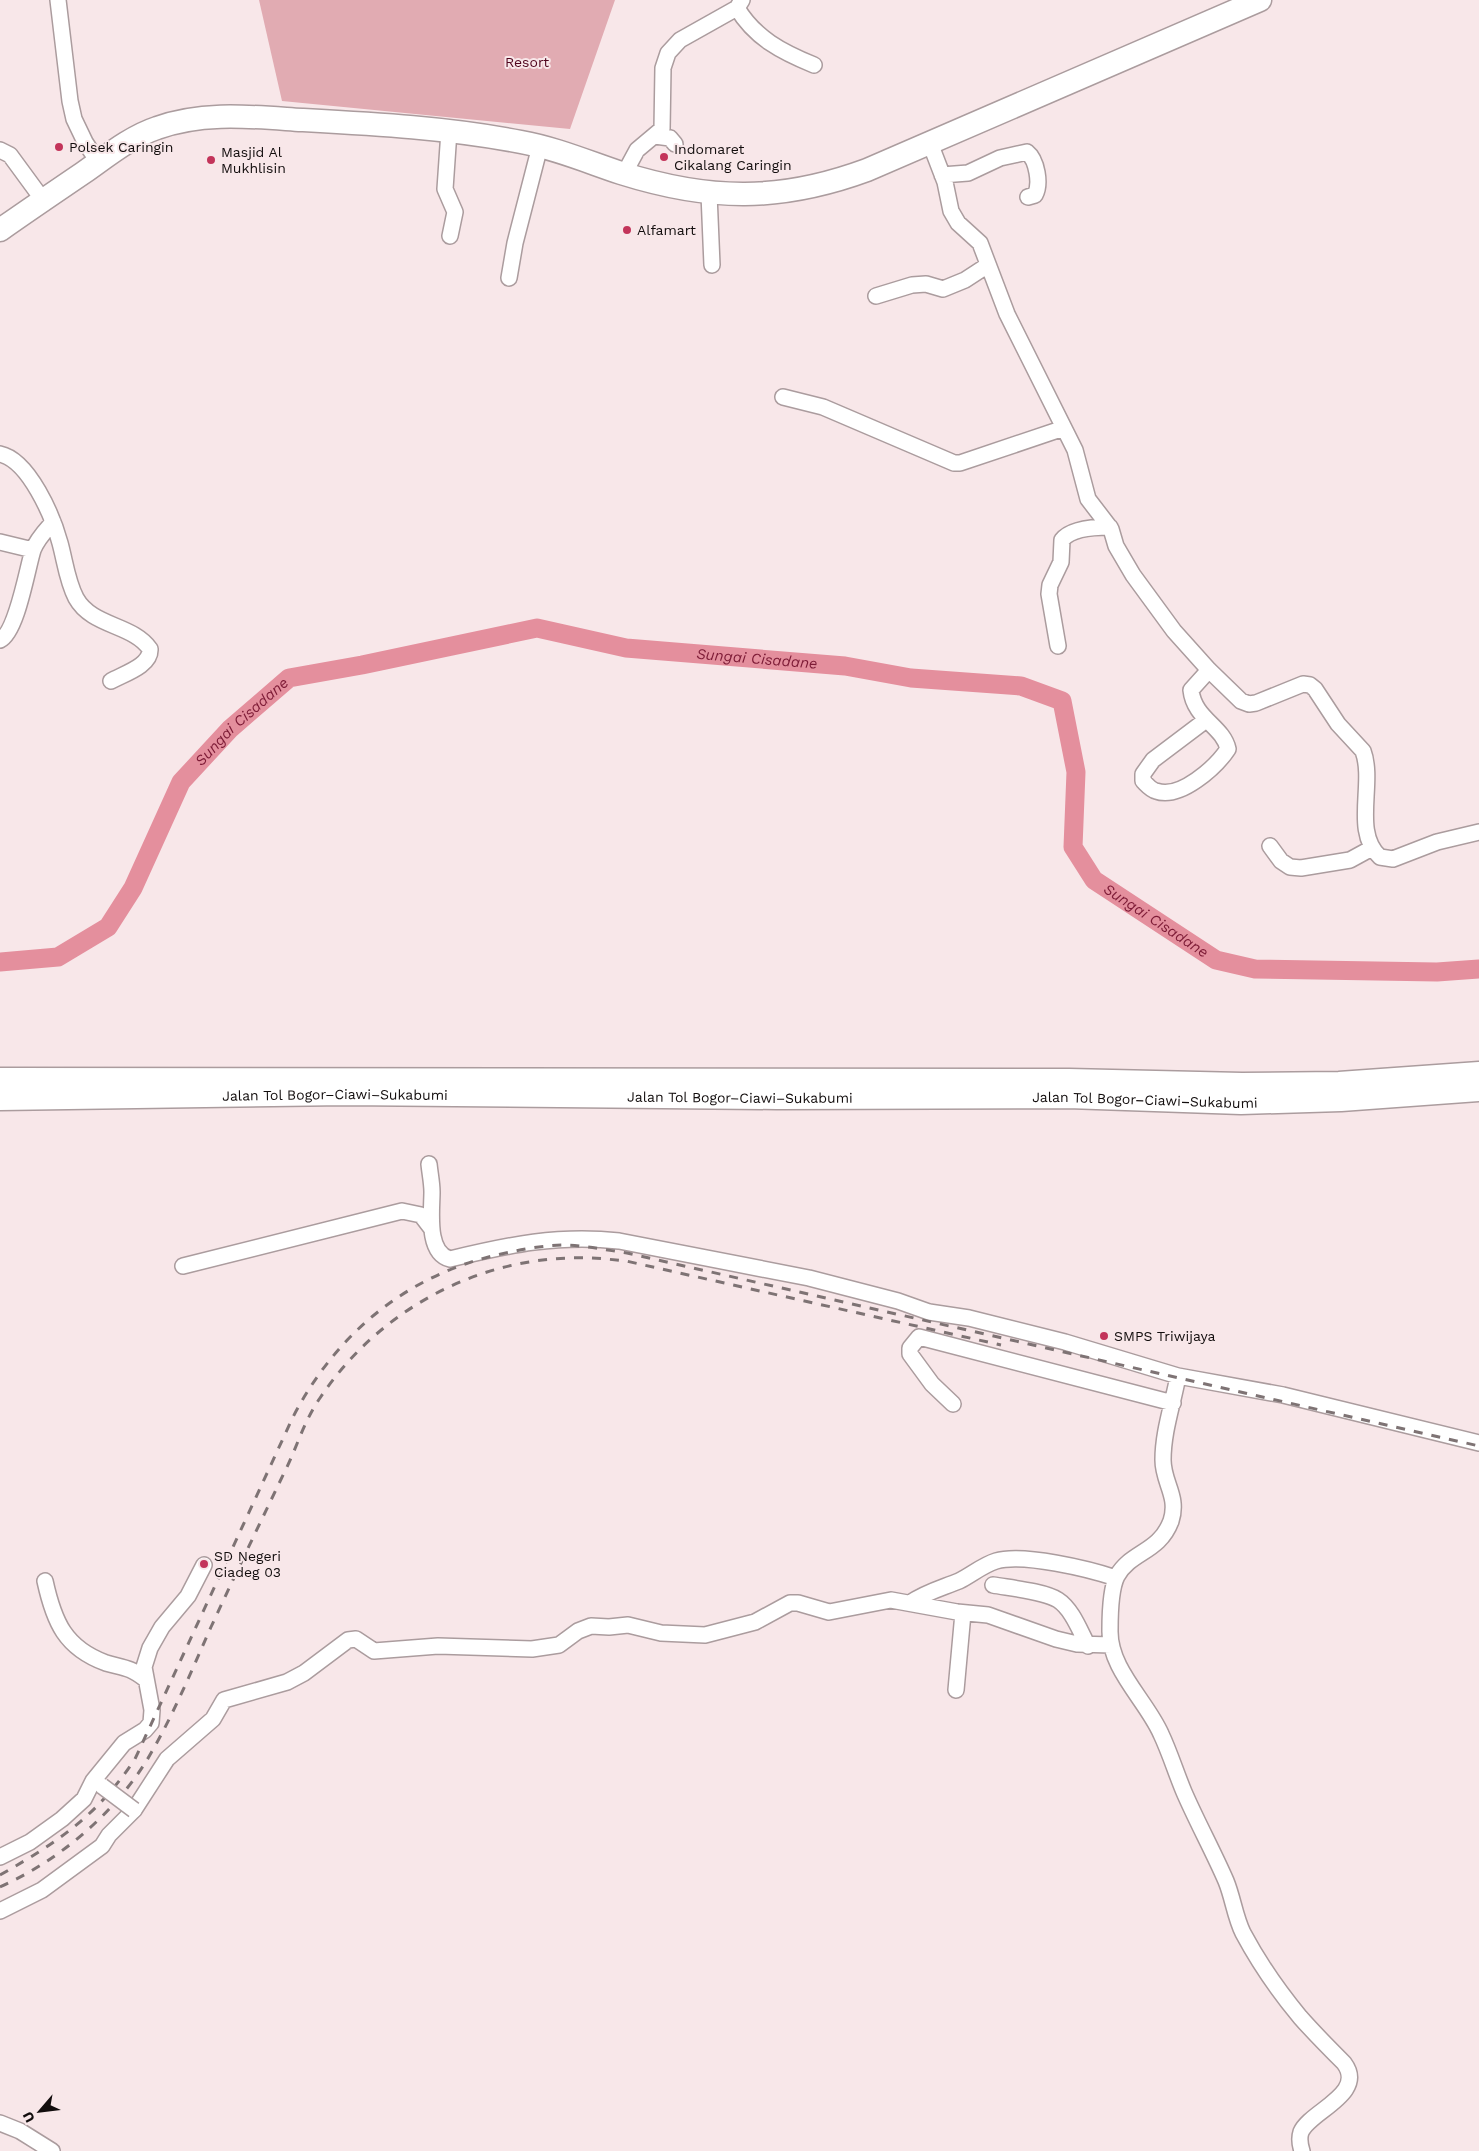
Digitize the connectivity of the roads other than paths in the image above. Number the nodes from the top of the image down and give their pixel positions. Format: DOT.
graph roads {
  1 [pos="58,0"];
  2 [pos="1260,0"];
  3 [pos="739,4"];
  4 [pos="1235,5"];
  5 [pos="814,65"];
  6 [pos="449,131"];
  7 [pos="655,136"];
  8 [pos="930,143"];
  9 [pos="675,144"];
  10 [pos="540,146"];
  11 [pos="0,150"];
  12 [pos="98,162"];
  13 [pos="624,174"];
  14 [pos="942,175"];
  15 [pos="709,194"];
  16 [pos="1028,198"];
  17 [pos="43,200"];
  18 [pos="0,230"];
  19 [pos="450,236"];
  20 [pos="712,265"];
  21 [pos="988,265"];
  22 [pos="509,278"];
  23 [pos="876,296"];
  24 [pos="783,397"];
  25 [pos="1064,428"];
  26 [pos="0,454"];
  27 [pos="53,522"];
  28 [pos="1110,527"];
  29 [pos="0,542"];
  30 [pos="33,550"];
  31 [pos="0,640"];
  32 [pos="1058,646"];
  33 [pos="1209,670"];
  34 [pos="111,681"];
  35 [pos="1206,720"];
  36 [pos="1479,832"];
  37 [pos="1270,846"];
  38 [pos="1372,848"];
  39 [pos="1479,1073"];
  40 [pos="0,1079"];
  41 [pos="1479,1090"];
  42 [pos="0,1098"];
  43 [pos="429,1164"];
  44 [pos="431,1228"];
  45 [pos="183,1266"];
  46 [pos="1178,1376"];
  47 [pos="1174,1403"];
  48 [pos="953,1404"];
  49 [pos="1479,1443"];
  50 [pos="204,1565"];
  51 [pos="1116,1578"];
  52 [pos="45,1581"];
  53 [pos="993,1585"];
  54 [pos="910,1603"];
  55 [pos="963,1613"];
  56 [pos="1111,1645"];
  57 [pos="1088,1646"];
  58 [pos="145,1679"];
  59 [pos="956,1690"];
  60 [pos="137,1734"];
  61 [pos="134,1810"];
  62 [pos="0,1857"];
  63 [pos="0,1911"];
  64 [pos="0,2123"];
  65 [pos="52,2151"];
  66 [pos="1302,2151"];
  1 -- 12 [label="street"];
  2 -- 4 [label="highway"];
  3 -- 5 [label="street"];
  3 -- 7 [label="street"];
  4 -- 8 [label="highway"];
  6 -- 10 [label="highway"];
  6 -- 12 [label="highway"];
  6 -- 19 [label="street"];
  7 -- 9 [label="street"];
  7 -- 13 [label="street"];
  8 -- 14 [label="street"];
  8 -- 15 [label="highway"];
  10 -- 13 [label="highway"];
  10 -- 22 [label="street"];
  11 -- 17 [label="street"];
  12 -- 17 [label="highway"];
  13 -- 15 [label="highway"];
  14 -- 16 [label="street"];
  14 -- 21 [label="street"];
  15 -- 20 [label="street"];
  17 -- 18 [label="highway"];
  21 -- 23 [label="street"];
  21 -- 25 [label="street"];
  24 -- 25 [label="street"];
  25 -- 28 [label="street"];
  26 -- 27 [label="street"];
  27 -- 30 [label="street"];
  27 -- 34 [label="street"];
  28 -- 32 [label="street"];
  28 -- 33 [label="street"];
  29 -- 30 [label="street"];
  30 -- 31 [label="street"];
  33 -- 35 [label="street"];
  33 -- 38 [label="street"];
  35 -- 35 [label="street"];
  36 -- 38 [label="street"];
  37 -- 38 [label="street"];
  39 -- 40 [label="highway, Jalan Tol Bogor–Ciawi–Sukabumi"];
  41 -- 42 [label="highway, Jalan Tol Bogor–Ciawi–Sukabumi"];
  43 -- 44 [label="street"];
  44 -- 45 [label="street"];
  44 -- 46 [label="street"];
  46 -- 47 [label="street"];
  46 -- 49 [label="street"];
  47 -- 48 [label="street"];
  47 -- 51 [label="street"];
  50 -- 58 [label="street"];
  51 -- 54 [label="street"];
  51 -- 56 [label="street"];
  52 -- 58 [label="street"];
  53 -- 57 [label="street"];
  54 -- 55 [label="street"];
  54 -- 61 [label="street"];
  55 -- 57 [label="street"];
  55 -- 59 [label="street"];
  56 -- 57 [label="street"];
  56 -- 66 [label="street"];
  58 -- 60 [label="street"];
  60 -- 61 [label="street, bridge"];
  60 -- 62 [label="street"];
  61 -- 63 [label="street"];
  64 -- 65 [label="street"];
}
